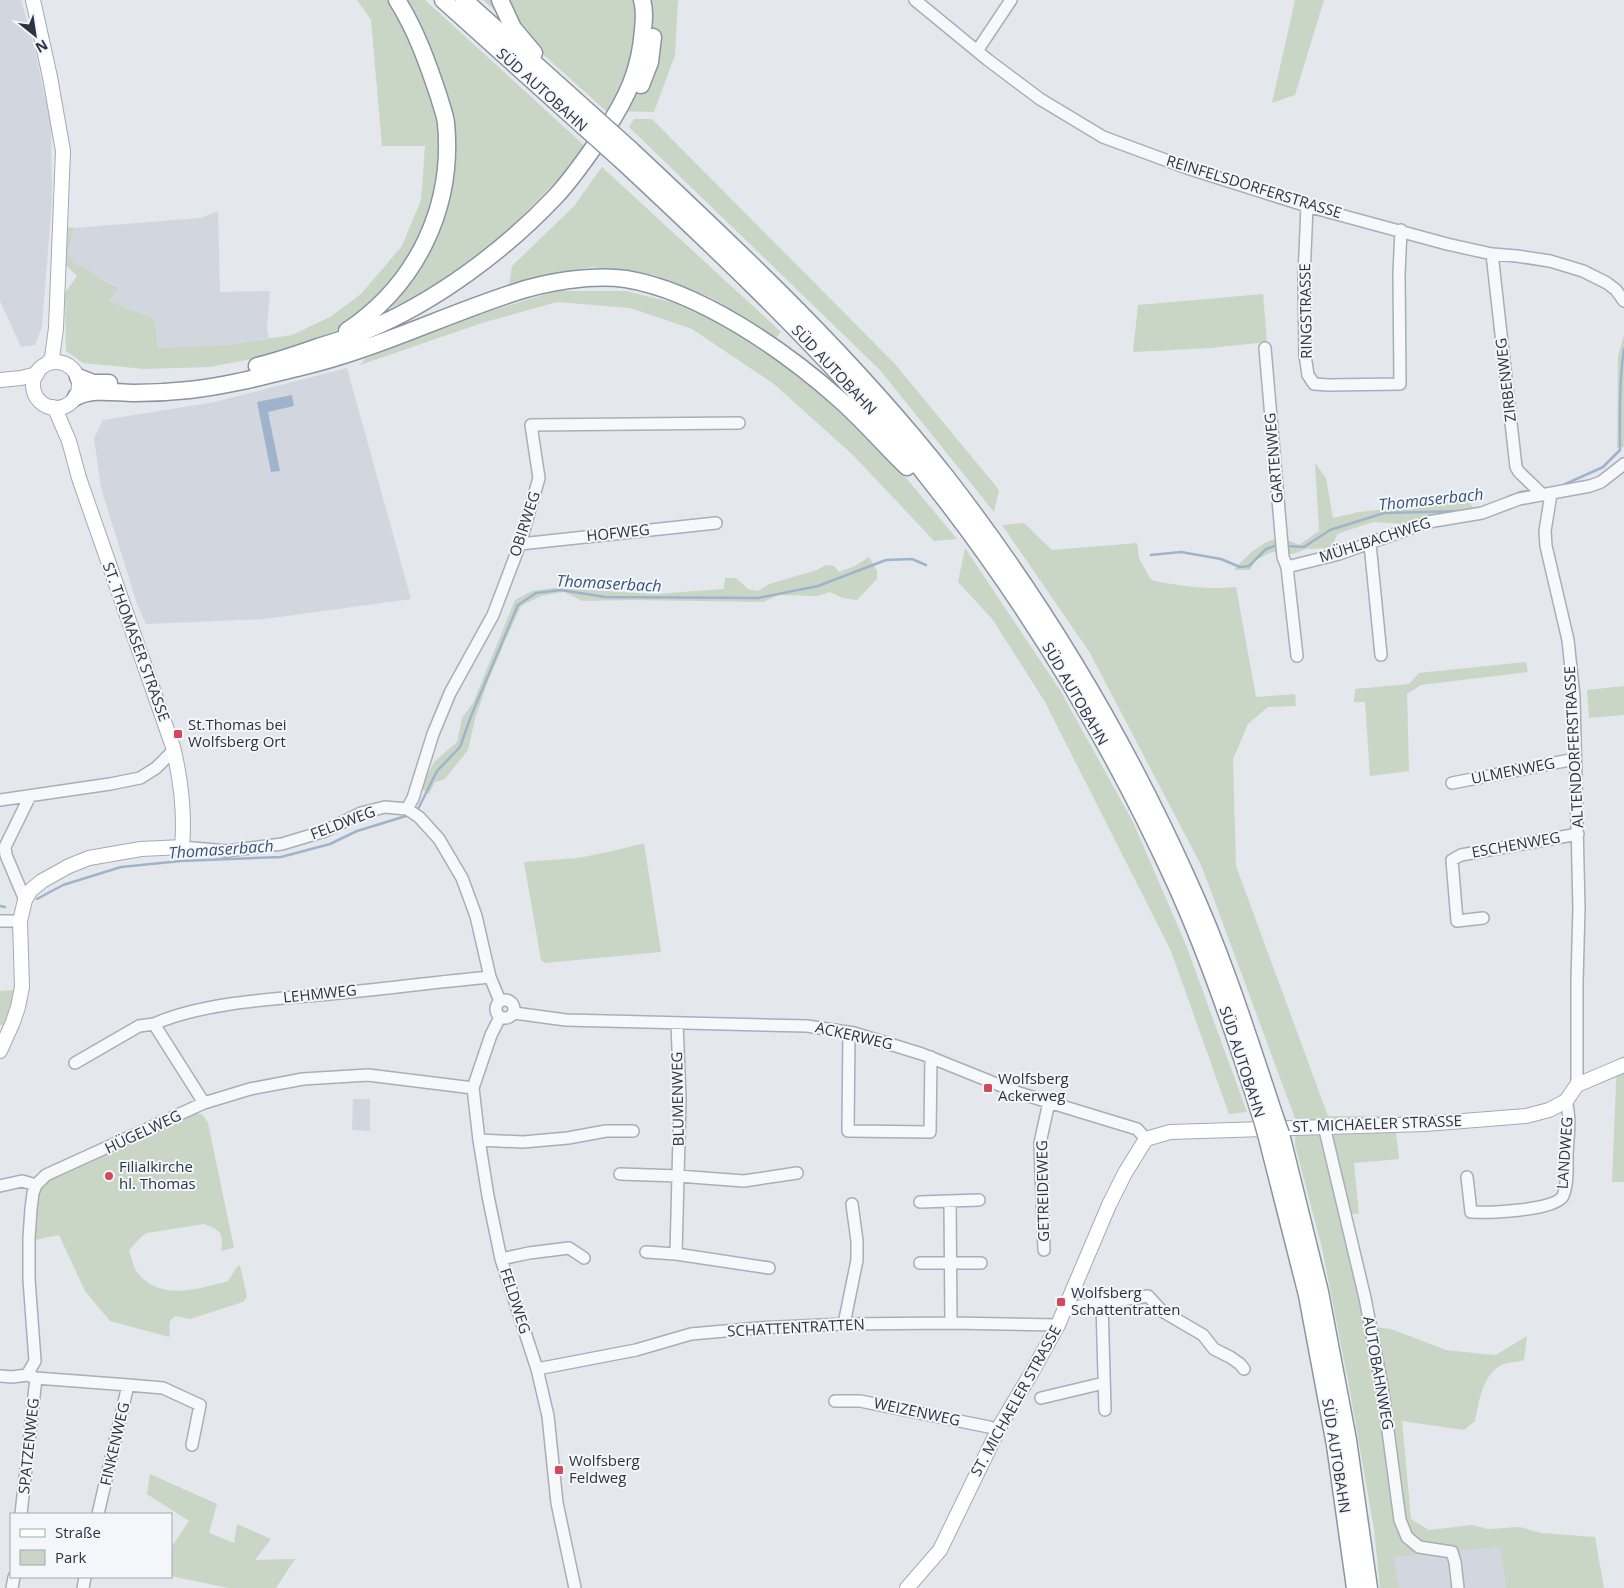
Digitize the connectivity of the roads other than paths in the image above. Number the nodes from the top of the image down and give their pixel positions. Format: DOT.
graph roads {
  1 [pos="33,0"];
  2 [pos="397,0"];
  3 [pos="443,0"];
  4 [pos="464,0"];
  5 [pos="500,0"];
  6 [pos="642,0"];
  7 [pos="653,0"];
  8 [pos="914,0"];
  9 [pos="1011,0"];
  10 [pos="977,51"];
  11 [pos="554,81"];
  12 [pos="587,120"];
  13 [pos="626,155"];
  14 [pos="1307,206"];
  15 [pos="1401,230"];
  16 [pos="1492,254"];
  17 [pos="1624,301"];
  18 [pos="56,328"];
  19 [pos="328,344"];
  20 [pos="1265,348"];
  21 [pos="47,364"];
  22 [pos="66,364"];
  23 [pos="285,371"];
  24 [pos="37,374"];
  25 [pos="78,377"];
  26 [pos="0,381"];
  27 [pos="35,392"];
  28 [pos="72,401"];
  29 [pos="53,407"];
  30 [pos="739,424"];
  31 [pos="70,441"];
  32 [pos="1624,464"];
  33 [pos="1542,492"];
  34 [pos="952,509"];
  35 [pos="716,523"];
  36 [pos="520,544"];
  37 [pos="1370,544"];
  38 [pos="1287,567"];
  39 [pos="1381,655"];
  40 [pos="1297,656"];
  41 [pos="174,750"];
  42 [pos="1575,759"];
  43 [pos="1452,783"];
  44 [pos="30,796"];
  45 [pos="0,800"];
  46 [pos="407,809"];
  47 [pos="1578,834"];
  48 [pos="182,848"];
  49 [pos="25,900"];
  50 [pos="1482,918"];
  51 [pos="0,921"];
  52 [pos="20,921"];
  53 [pos="490,977"];
  54 [pos="500,1001"];
  55 [pos="514,1013"];
  56 [pos="500,1016"];
  57 [pos="677,1023"];
  58 [pos="154,1024"];
  59 [pos="849,1033"];
  60 [pos="0,1051"];
  61 [pos="931,1057"];
  62 [pos="75,1063"];
  63 [pos="1624,1065"];
  64 [pos="1577,1085"];
  65 [pos="473,1088"];
  66 [pos="1566,1101"];
  67 [pos="1050,1102"];
  68 [pos="204,1103"];
  69 [pos="1324,1126"];
  70 [pos="1271,1127"];
  71 [pos="633,1131"];
  72 [pos="1146,1139"];
  73 [pos="479,1140"];
  74 [pos="620,1174"];
  75 [pos="797,1174"];
  76 [pos="678,1176"];
  77 [pos="1467,1177"];
  78 [pos="36,1185"];
  79 [pos="0,1186"];
  80 [pos="979,1200"];
  81 [pos="950,1201"];
  82 [pos="920,1202"];
  83 [pos="852,1204"];
  84 [pos="1044,1250"];
  85 [pos="646,1252"];
  86 [pos="676,1254"];
  87 [pos="584,1258"];
  88 [pos="501,1259"];
  89 [pos="920,1263"];
  90 [pos="950,1263"];
  91 [pos="980,1263"];
  92 [pos="769,1268"];
  93 [pos="1102,1303"];
  94 [pos="1066,1308"];
  95 [pos="951,1323"];
  96 [pos="844,1324"];
  97 [pos="1058,1324"];
  98 [pos="537,1368"];
  99 [pos="1244,1369"];
  100 [pos="0,1376"];
  101 [pos="32,1377"];
  102 [pos="1104,1383"];
  103 [pos="128,1385"];
  104 [pos="1042,1398"];
  105 [pos="835,1402"];
  106 [pos="1105,1410"];
  107 [pos="998,1430"];
  108 [pos="192,1445"];
  109 [pos="21,1513"];
  110 [pos="98,1513"];
  111 [pos="575,1588"];
  112 [pos="907,1588"];
  113 [pos="1355,1588"];
  114 [pos="1369,1588"];
  115 [pos="1458,1588"];
  1 -- 18 [label="main road"];
  2 -- 19 [label="highway"];
  3 -- 12 [label="highway, SÜD AUTOBAHN"];
  4 -- 11 [label="highway, SÜD AUTOBAHN"];
  5 -- 11 [label="highway"];
  6 -- 19 [label="highway"];
  7 -- 23 [label="highway"];
  8 -- 10 [label="street, REINFELSDORFERSTRASSE"];
  9 -- 10 [label="street"];
  10 -- 14 [label="street, REINFELSDORFERSTRASSE"];
  11 -- 12 [label="highway, SÜD AUTOBAHN"];
  12 -- 13 [label="highway, SÜD AUTOBAHN, bridge"];
  13 -- 34 [label="highway, SÜD AUTOBAHN"];
  13 -- 70 [label="highway, SÜD AUTOBAHN"];
  14 -- 15 [label="street, REINFELSDORFERSTRASSE"];
  14 -- 15 [label="street, RINGSTRASSE"];
  15 -- 16 [label="street, REINFELSDORFERSTRASSE"];
  16 -- 17 [label="street, REINFELSDORFERSTRASSE"];
  16 -- 33 [label="street, ZIRBENWEG"];
  18 -- 21 [label="main road"];
  18 -- 22 [label="main road"];
  19 -- 25 [label="highway"];
  20 -- 38 [label="street, GARTENWEG"];
  21 -- 22 [label="main road"];
  21 -- 24 [label="main road"];
  22 -- 25 [label="main road"];
  23 -- 28 [label="highway"];
  23 -- 34 [label="highway"];
  24 -- 26 [label="main road"];
  24 -- 27 [label="main road"];
  25 -- 28 [label="main road"];
  26 -- 27 [label="main road"];
  27 -- 29 [label="main road"];
  28 -- 29 [label="main road"];
  28 -- 31 [label="main road, ST. THOMASER STRASSE"];
  29 -- 31 [label="main road, ST. THOMASER STRASSE"];
  30 -- 36 [label="street, OBIRWEG"];
  31 -- 41 [label="main road, ST. THOMASER STRASSE"];
  32 -- 33 [label="street"];
  33 -- 37 [label="street, MÜHLBACHWEG"];
  33 -- 42 [label="street, ALTENDORFERSTRASSE"];
  34 -- 70 [label="highway, SÜD AUTOBAHN"];
  35 -- 36 [label="street, HOFWEG"];
  36 -- 46 [label="street, OBIRWEG"];
  37 -- 38 [label="street, MÜHLBACHWEG"];
  37 -- 39 [label="street"];
  38 -- 40 [label="street, GARTENWEG"];
  41 -- 44 [label="street"];
  41 -- 48 [label="main road, ST. THOMASER STRASSE"];
  42 -- 43 [label="street, ULMENWEG"];
  42 -- 47 [label="street, ALTENDORFERSTRASSE"];
  44 -- 45 [label="street"];
  44 -- 49 [label="street"];
  46 -- 48 [label="street, FELDWEG"];
  46 -- 53 [label="street"];
  47 -- 50 [label="street, ESCHENWEG"];
  47 -- 64 [label="street, ALTENDORFERSTRASSE"];
  48 -- 49 [label="main road"];
  49 -- 52 [label="main road"];
  51 -- 52 [label="street"];
  52 -- 60 [label="main road"];
  53 -- 54 [label="street"];
  53 -- 58 [label="street, LEHMWEG"];
  54 -- 55 [label="street"];
  54 -- 56 [label="street"];
  55 -- 56 [label="street"];
  55 -- 57 [label="street, ACKERWEG"];
  56 -- 65 [label="street, FELDWEG"];
  57 -- 59 [label="street, ACKERWEG"];
  57 -- 76 [label="street, BLUMENWEG"];
  58 -- 62 [label="street, LEHMWEG"];
  58 -- 68 [label="street"];
  59 -- 61 [label="street, ACKERWEG"];
  59 -- 61 [label="street"];
  61 -- 67 [label="street, ACKERWEG"];
  63 -- 64 [label="main road"];
  64 -- 66 [label="main road"];
  65 -- 68 [label="street, HÜGELWEG"];
  65 -- 73 [label="street, FELDWEG"];
  66 -- 69 [label="main road, ST. MICHAELER STRASSE"];
  66 -- 77 [label="street, LANDWEG"];
  67 -- 72 [label="street, ACKERWEG"];
  67 -- 84 [label="street, GETREIDEWEG"];
  68 -- 78 [label="street, HÜGELWEG"];
  69 -- 72 [label="main road, ST. MICHAELER STRASSE"];
  69 -- 115 [label="street, AUTOBAHNWEG"];
  70 -- 113 [label="highway, SÜD AUTOBAHN"];
  70 -- 114 [label="highway, SÜD AUTOBAHN"];
  71 -- 73 [label="street"];
  72 -- 94 [label="main road, ST. MICHAELER STRASSE"];
  73 -- 88 [label="street, FELDWEG"];
  74 -- 76 [label="street"];
  75 -- 76 [label="street"];
  76 -- 86 [label="street, BLUMENWEG"];
  78 -- 79 [label="street"];
  78 -- 101 [label="street"];
  80 -- 81 [label="street"];
  81 -- 82 [label="street"];
  81 -- 90 [label="street"];
  83 -- 96 [label="street"];
  85 -- 86 [label="street"];
  86 -- 92 [label="street"];
  87 -- 88 [label="street"];
  88 -- 98 [label="street, FELDWEG"];
  89 -- 90 [label="street"];
  90 -- 91 [label="street"];
  90 -- 95 [label="street"];
  93 -- 94 [label="street"];
  93 -- 99 [label="street"];
  93 -- 102 [label="street"];
  94 -- 97 [label="main road, ST. MICHAELER STRASSE"];
  95 -- 96 [label="street, SCHATTENTRATTEN"];
  95 -- 97 [label="street, SCHATTENTRATTEN"];
  96 -- 98 [label="street, SCHATTENTRATTEN"];
  97 -- 107 [label="main road, ST. MICHAELER STRASSE"];
  98 -- 111 [label="street, FELDWEG"];
  100 -- 101 [label="street"];
  101 -- 103 [label="street, FINKENWEG"];
  101 -- 109 [label="street, SPATZENWEG"];
  102 -- 104 [label="street"];
  102 -- 106 [label="street"];
  103 -- 108 [label="street"];
  103 -- 110 [label="street, FINKENWEG"];
  105 -- 107 [label="street, WEIZENWEG"];
  107 -- 112 [label="main road, ST. MICHAELER STRASSE"];
}
